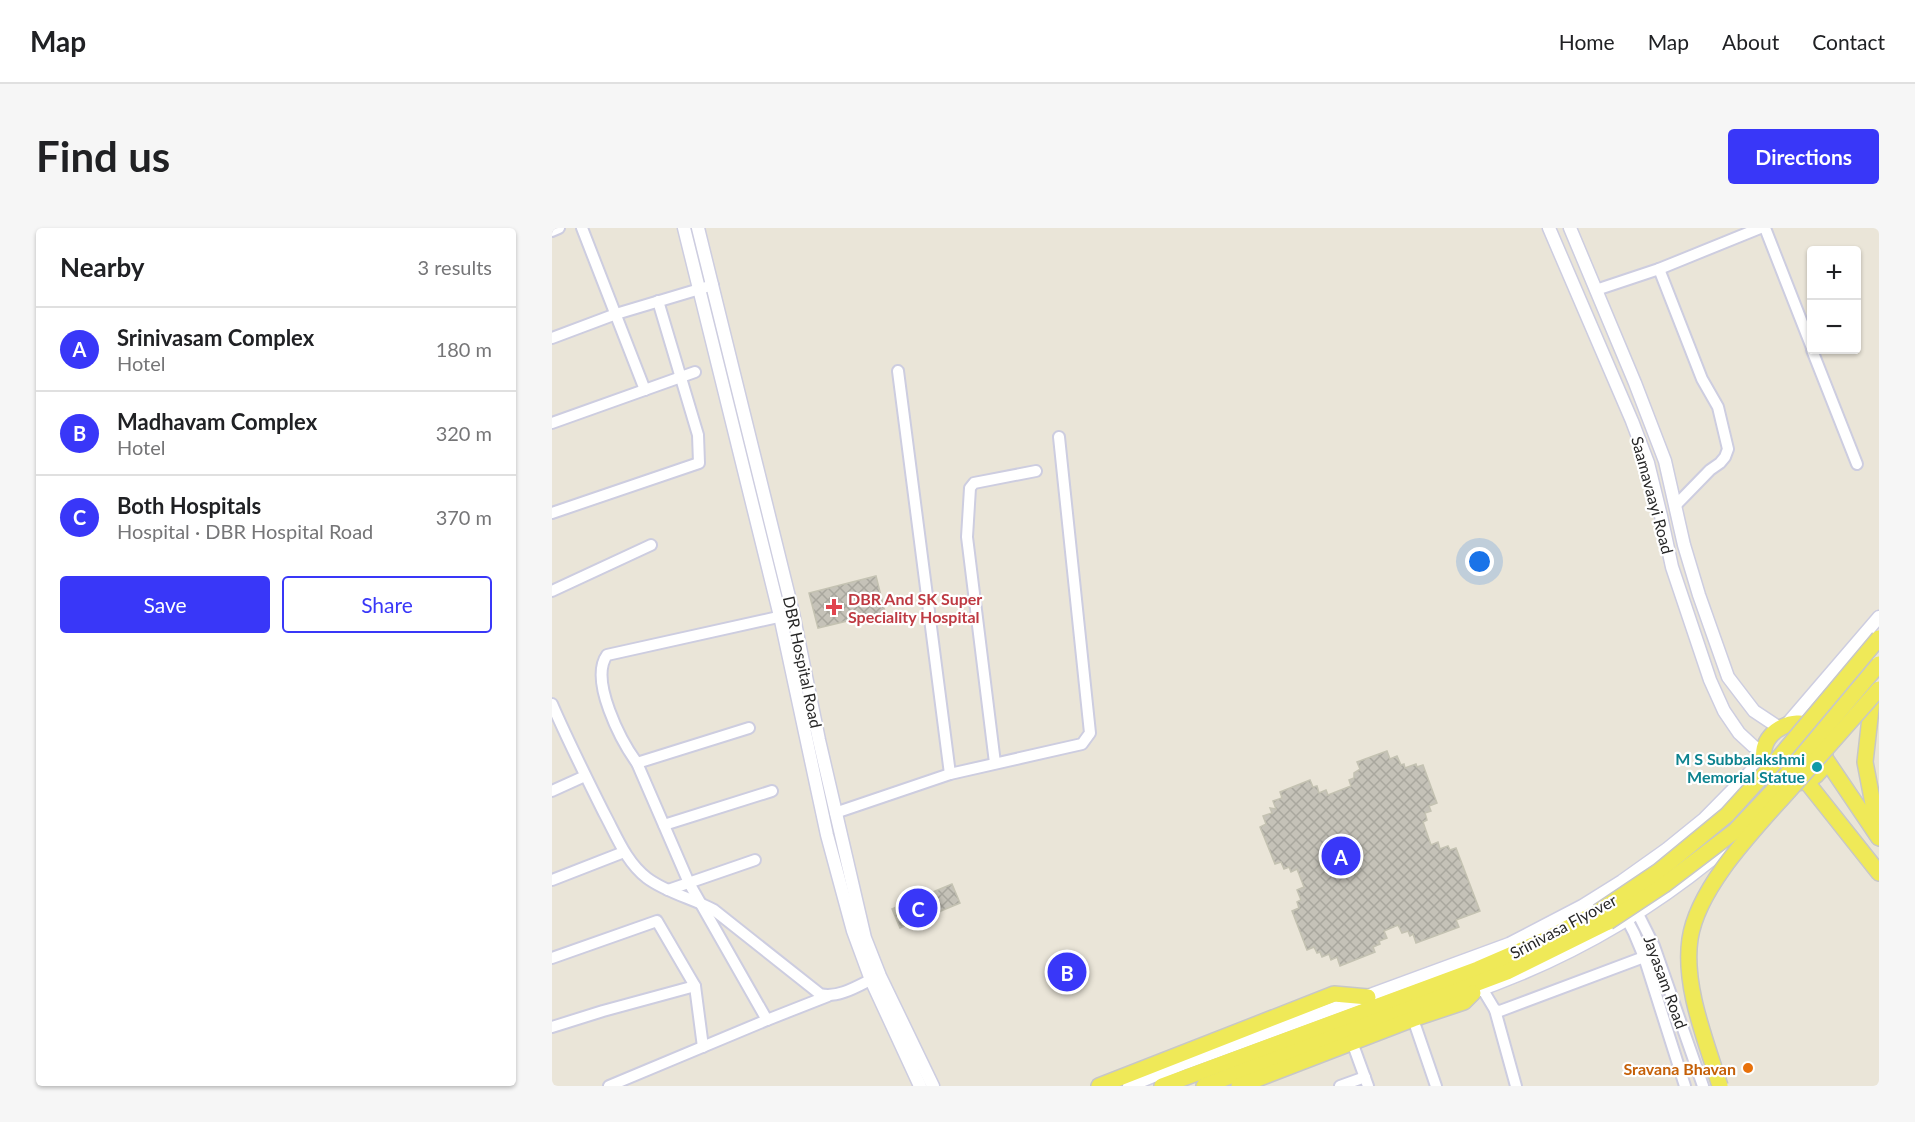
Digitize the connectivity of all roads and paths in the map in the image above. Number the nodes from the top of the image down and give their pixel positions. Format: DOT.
graph roads {
  1 [pos="559,228"];
  2 [pos="582,228"];
  3 [pos="684,228"];
  4 [pos="698,228"];
  5 [pos="1549,228"];
  6 [pos="1570,228"];
  7 [pos="1760,228"];
  8 [pos="1765,228"];
  9 [pos="552,231"];
  10 [pos="1659,269"];
  11 [pos="712,285"];
  12 [pos="698,289"];
  13 [pos="1596,290"];
  14 [pos="658,301"];
  15 [pos="616,314"];
  16 [pos="1807,336"];
  17 [pos="552,338"];
  18 [pos="1814,354"];
  19 [pos="898,371"];
  20 [pos="695,372"];
  21 [pos="681,377"];
  22 [pos="645,390"];
  23 [pos="552,423"];
  24 [pos="1059,437"];
  25 [pos="1857,464"];
  26 [pos="1036,471"];
  27 [pos="1675,506"];
  28 [pos="552,513"];
  29 [pos="651,545"];
  30 [pos="552,591"];
  31 [pos="793,613"];
  32 [pos="780,616"];
  33 [pos="1879,617"];
  34 [pos="1879,638"];
  35 [pos="1879,664"];
  36 [pos="1877,686"];
  37 [pos="553,708"];
  38 [pos="1783,725"];
  39 [pos="749,728"];
  40 [pos="1825,753"];
  41 [pos="1765,754"];
  42 [pos="637,763"];
  43 [pos="995,763"];
  44 [pos="950,774"];
  45 [pos="585,776"];
  46 [pos="1802,782"];
  47 [pos="552,791"];
  48 [pos="772,791"];
  49 [pos="835,813"];
  50 [pos="664,825"];
  51 [pos="1879,837"];
  52 [pos="624,852"];
  53 [pos="755,860"];
  54 [pos="1879,873"];
  55 [pos="552,880"];
  56 [pos="689,883"];
  57 [pos="1620,883"];
  58 [pos="668,890"];
  59 [pos="1607,891"];
  60 [pos="699,902"];
  61 [pos="1632,915"];
  62 [pos="1644,957"];
  63 [pos="552,958"];
  64 [pos="875,978"];
  65 [pos="694,986"];
  66 [pos="1473,995"];
  67 [pos="828,996"];
  68 [pos="1368,996"];
  69 [pos="1495,1010"];
  70 [pos="1413,1019"];
  71 [pos="767,1020"];
  72 [pos="552,1027"];
  73 [pos="1352,1042"];
  74 [pos="703,1047"];
  75 [pos="1366,1081"];
  76 [pos="609,1086"];
  77 [pos="920,1086"];
  78 [pos="933,1086"];
  79 [pos="1099,1086"];
  80 [pos="1129,1086"];
  81 [pos="1162,1086"];
  82 [pos="1204,1086"];
  83 [pos="1218,1086"];
  84 [pos="1239,1086"];
  85 [pos="1340,1086"];
  86 [pos="1436,1086"];
  87 [pos="1516,1086"];
  88 [pos="1685,1086"];
  89 [pos="1703,1086"];
  90 [pos="1720,1086"];
  1 -- 9 [label="street"];
  2 -- 15 [label="street"];
  3 -- 12 [label="street, DBR Hospital Road"];
  4 -- 11 [label="street, DBR Hospital Road"];
  5 -- 41 [label="street, Saamavaayi Road"];
  6 -- 13 [label="street, Saamavaayi Road"];
  7 -- 10 [label="street"];
  8 -- 16 [label="street"];
  10 -- 13 [label="street"];
  10 -- 27 [label="street"];
  11 -- 12 [label="street"];
  11 -- 31 [label="street, DBR Hospital Road"];
  12 -- 14 [label="street"];
  12 -- 32 [label="street, DBR Hospital Road"];
  13 -- 27 [label="street, Saamavaayi Road"];
  14 -- 15 [label="street"];
  14 -- 21 [label="street"];
  15 -- 17 [label="street"];
  15 -- 22 [label="street"];
  18 -- 25 [label="street"];
  19 -- 44 [label="street"];
  20 -- 21 [label="street"];
  21 -- 22 [label="street"];
  21 -- 28 [label="street"];
  22 -- 23 [label="street"];
  24 -- 43 [label="street"];
  26 -- 43 [label="street"];
  27 -- 38 [label="street, Saamavaayi Road"];
  29 -- 30 [label="street"];
  31 -- 32 [label="street"];
  31 -- 49 [label="street, DBR Hospital Road"];
  32 -- 42 [label="street"];
  32 -- 64 [label="street, DBR Hospital Road"];
  33 -- 38 [label="street"];
  34 -- 81 [label="main road, Srinivasa Flyover, bridge"];
  35 -- 82 [label="main road, Srinivasa Flyover, bridge"];
  36 -- 40 [label="street"];
  36 -- 51 [label="main road"];
  36 -- 90 [label="main road, bridge"];
  37 -- 45 [label="street"];
  38 -- 40 [label="main road"];
  38 -- 41 [label="main road"];
  39 -- 42 [label="street"];
  40 -- 46 [label="main road"];
  40 -- 51 [label="main road"];
  41 -- 46 [label="main road"];
  41 -- 57 [label="street"];
  42 -- 50 [label="street"];
  43 -- 44 [label="street"];
  44 -- 49 [label="street"];
  45 -- 47 [label="street"];
  45 -- 52 [label="street"];
  46 -- 54 [label="main road"];
  46 -- 61 [label="street"];
  48 -- 50 [label="street"];
  49 -- 64 [label="street, DBR Hospital Road"];
  50 -- 56 [label="street"];
  52 -- 55 [label="street"];
  52 -- 58 [label="street"];
  53 -- 56 [label="street"];
  56 -- 58 [label="street"];
  56 -- 60 [label="street"];
  57 -- 59 [label="street"];
  57 -- 61 [label="street, Jayasam Road"];
  58 -- 60 [label="street"];
  59 -- 61 [label="street, Jayasam Road"];
  59 -- 68 [label="street"];
  60 -- 67 [label="street"];
  60 -- 71 [label="street"];
  61 -- 62 [label="street, Jayasam Road"];
  61 -- 66 [label="street"];
  61 -- 89 [label="street, Jayasam Road"];
  62 -- 69 [label="street"];
  62 -- 88 [label="street, Jayasam Road"];
  63 -- 65 [label="street"];
  64 -- 67 [label="street"];
  64 -- 77 [label="street, DBR Hospital Road"];
  64 -- 78 [label="street, DBR Hospital Road"];
  65 -- 72 [label="street"];
  65 -- 74 [label="street"];
  66 -- 69 [label="street"];
  66 -- 70 [label="main road"];
  66 -- 83 [label="street"];
  67 -- 71 [label="street"];
  68 -- 79 [label="main road"];
  68 -- 80 [label="street"];
  69 -- 87 [label="street"];
  70 -- 73 [label="main road"];
  70 -- 86 [label="street"];
  71 -- 74 [label="street"];
  73 -- 75 [label="street"];
  73 -- 84 [label="main road"];
  74 -- 76 [label="street"];
  75 -- 85 [label="street"];
}
